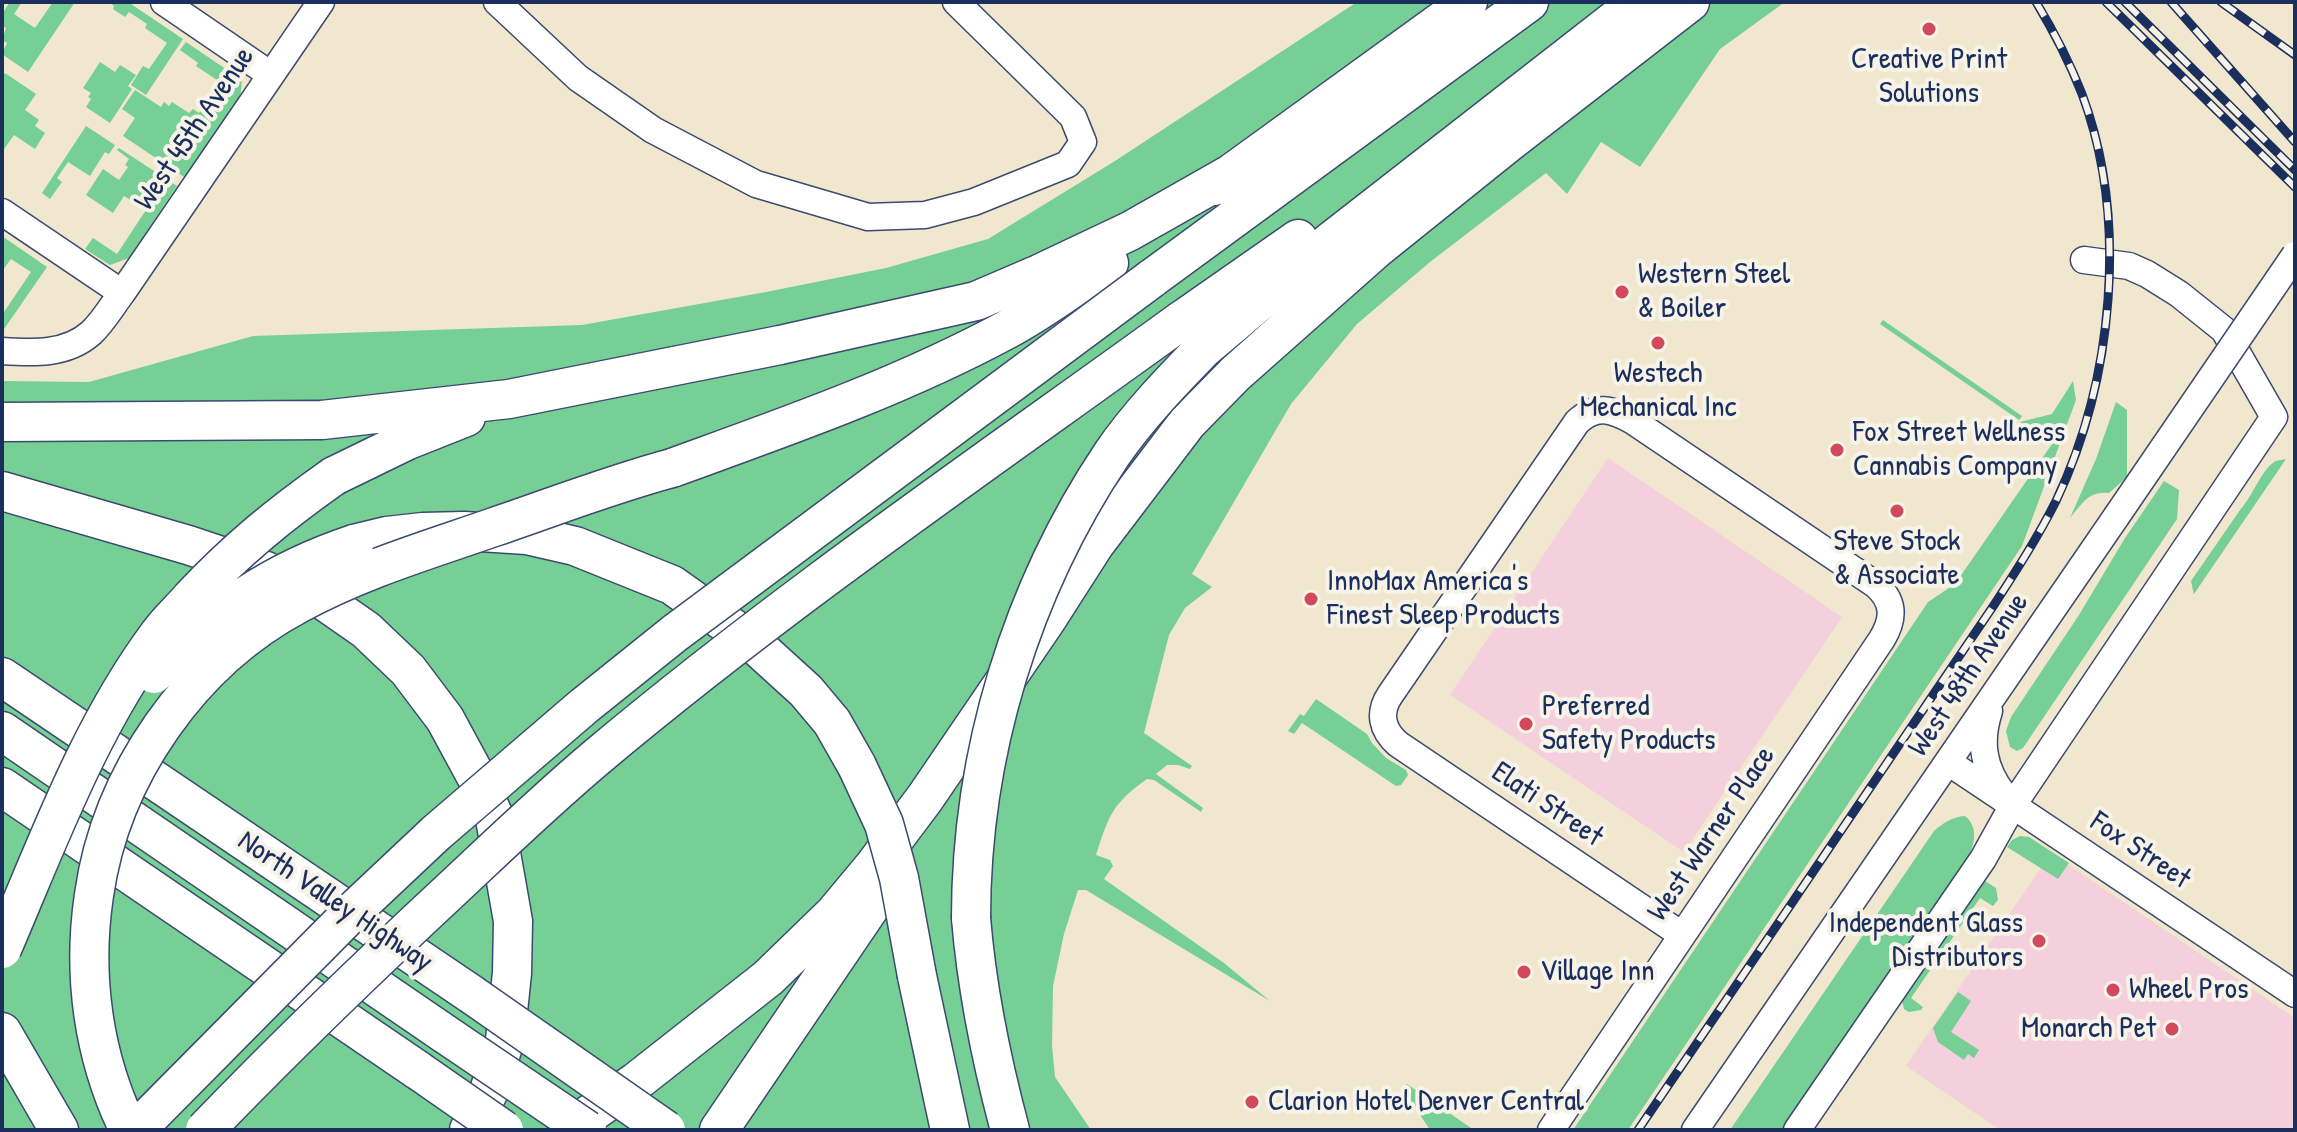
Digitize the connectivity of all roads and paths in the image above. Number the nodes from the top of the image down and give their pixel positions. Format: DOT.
graph roads {
  1 [pos="164,2"];
  2 [pos="321,2"];
  3 [pos="497,2"];
  4 [pos="956,2"];
  5 [pos="1468,2"];
  6 [pos="1529,2"];
  7 [pos="1638,2"];
  8 [pos="1690,2"];
  9 [pos="271,75"];
  10 [pos="1234,172"];
  11 [pos="2,212"];
  12 [pos="2295,255"];
  13 [pos="2084,260"];
  14 [pos="122,293"];
  15 [pos="1192,334"];
  16 [pos="2,351"];
  17 [pos="509,399"];
  18 [pos="2,422"];
  19 [pos="2,491"];
  20 [pos="1047,619"];
  21 [pos="2,677"];
  22 [pos="1993,696"];
  23 [pos="1383,722"];
  24 [pos="2,731"];
  25 [pos="1948,762"];
  26 [pos="2,787"];
  27 [pos="69,792"];
  28 [pos="2013,805"];
  29 [pos="1682,935"];
  30 [pos="2,949"];
  31 [pos="2295,994"];
  32 [pos="2,1032"];
  33 [pos="59,1130"];
  34 [pos="129,1130"];
  35 [pos="136,1130"];
  36 [pos="205,1130"];
  37 [pos="469,1130"];
  38 [pos="504,1130"];
  39 [pos="567,1130"];
  40 [pos="587,1130"];
  41 [pos="666,1130"];
  42 [pos="719,1130"];
  43 [pos="950,1130"];
  44 [pos="1010,1130"];
  45 [pos="1551,1130"];
  46 [pos="1695,1130"];
  47 [pos="1797,1130"];
  1 -- 9 [label="street"];
  2 -- 9 [label="street, West 45th Avenue"];
  3 -- 4 [label="street"];
  5 -- 10 [label="highway"];
  6 -- 35 [label="highway, bridge"];
  7 -- 15 [label="highway"];
  8 -- 20 [label="highway"];
  9 -- 14 [label="street, West 45th Avenue"];
  10 -- 17 [label="highway"];
  10 -- 34 [label="highway, bridge"];
  11 -- 14 [label="street"];
  12 -- 22 [label="street, West 48th Avenue, bridge"];
  13 -- 28 [label="street"];
  14 -- 16 [label="street, West 45th Avenue"];
  15 -- 36 [label="highway, bridge"];
  15 -- 44 [label="highway, bridge"];
  17 -- 18 [label="highway"];
  17 -- 27 [label="highway, bridge"];
  19 -- 37 [label="highway"];
  20 -- 39 [label="highway"];
  20 -- 42 [label="highway"];
  21 -- 41 [label="highway, North Valley Highway, bridge"];
  22 -- 25 [label="street, West 48th Avenue"];
  22 -- 28 [label="street"];
  23 -- 29 [label="street, Elati Street"];
  23 -- 29 [label="street, West Warner Place"];
  24 -- 40 [label="highway, bridge"];
  25 -- 28 [label="street, Fox Street"];
  25 -- 46 [label="street, West 48th Avenue"];
  26 -- 38 [label="highway, bridge"];
  27 -- 30 [label="highway, bridge"];
  27 -- 43 [label="highway, bridge"];
  28 -- 31 [label="street, Fox Street"];
  28 -- 47 [label="street"];
  29 -- 45 [label="street, West Warner Place"];
  32 -- 33 [label="highway"];
}
